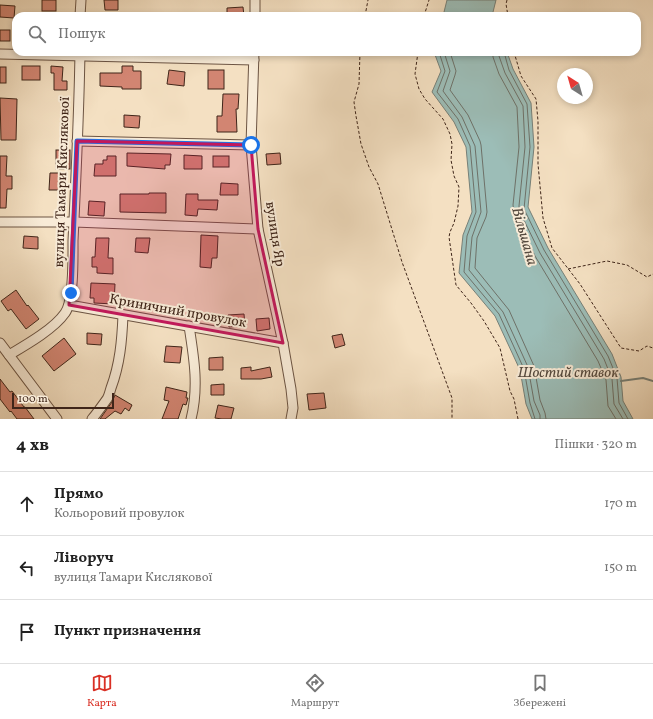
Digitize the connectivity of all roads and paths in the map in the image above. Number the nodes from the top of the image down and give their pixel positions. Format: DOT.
graph roads {
  1 [pos="81,0"];
  2 [pos="255,0"];
  3 [pos="368,0"];
  4 [pos="428,0"];
  5 [pos="507,0"];
  6 [pos="80,12"];
  7 [pos="255,12"];
  8 [pos="366,12"];
  9 [pos="425,12"];
  10 [pos="507,12"];
  11 [pos="0,54"];
  12 [pos="12,54"];
  13 [pos="80,56"];
  14 [pos="254,56"];
  15 [pos="360,56"];
  16 [pos="417,56"];
  17 [pos="515,56"];
  18 [pos="77,141"];
  19 [pos="251,145"];
  20 [pos="0,222"];
  21 [pos="74,222"];
  22 [pos="258,229"];
  23 [pos="568,269"];
  24 [pos="653,274"];
  25 [pos="69,305"];
  26 [pos="123,315"];
  27 [pos="189,326"];
  28 [pos="0,343"];
  29 [pos="283,343"];
  30 [pos="653,348"];
  31 [pos="9,356"];
  32 [pos="57,419"];
  33 [pos="92,419"];
  34 [pos="191,419"];
  35 [pos="291,419"];
  36 [pos="452,419"];
  37 [pos="518,419"];
  1 -- 6 [label="street"];
  2 -- 7 [label="street"];
  3 -- 8 [label="path"];
  4 -- 9 [label="path"];
  5 -- 10 [label="path"];
  11 -- 12 [label="street"];
  13 -- 18 [label="street, вулиця Тамари Кислякової"];
  14 -- 19 [label="street, вулиця Яр"];
  15 -- 36 [label="path"];
  16 -- 37 [label="path"];
  17 -- 23 [label="path"];
  18 -- 19 [label="street"];
  18 -- 21 [label="street, вулиця Тамари Кислякової"];
  19 -- 22 [label="street, вулиця Яр"];
  20 -- 21 [label="street"];
  21 -- 22 [label="street"];
  21 -- 25 [label="street, вулиця Тамари Кислякової"];
  22 -- 29 [label="street, вулиця Яр"];
  23 -- 24 [label="path"];
  23 -- 30 [label="path"];
  25 -- 26 [label="street, Криничний провулок"];
  25 -- 31 [label="street"];
  26 -- 27 [label="street, Криничний провулок"];
  26 -- 33 [label="street"];
  27 -- 29 [label="street, Криничний провулок"];
  27 -- 34 [label="street"];
  28 -- 31 [label="street"];
  29 -- 35 [label="street, вулиця Яр"];
  31 -- 32 [label="street"];
}
